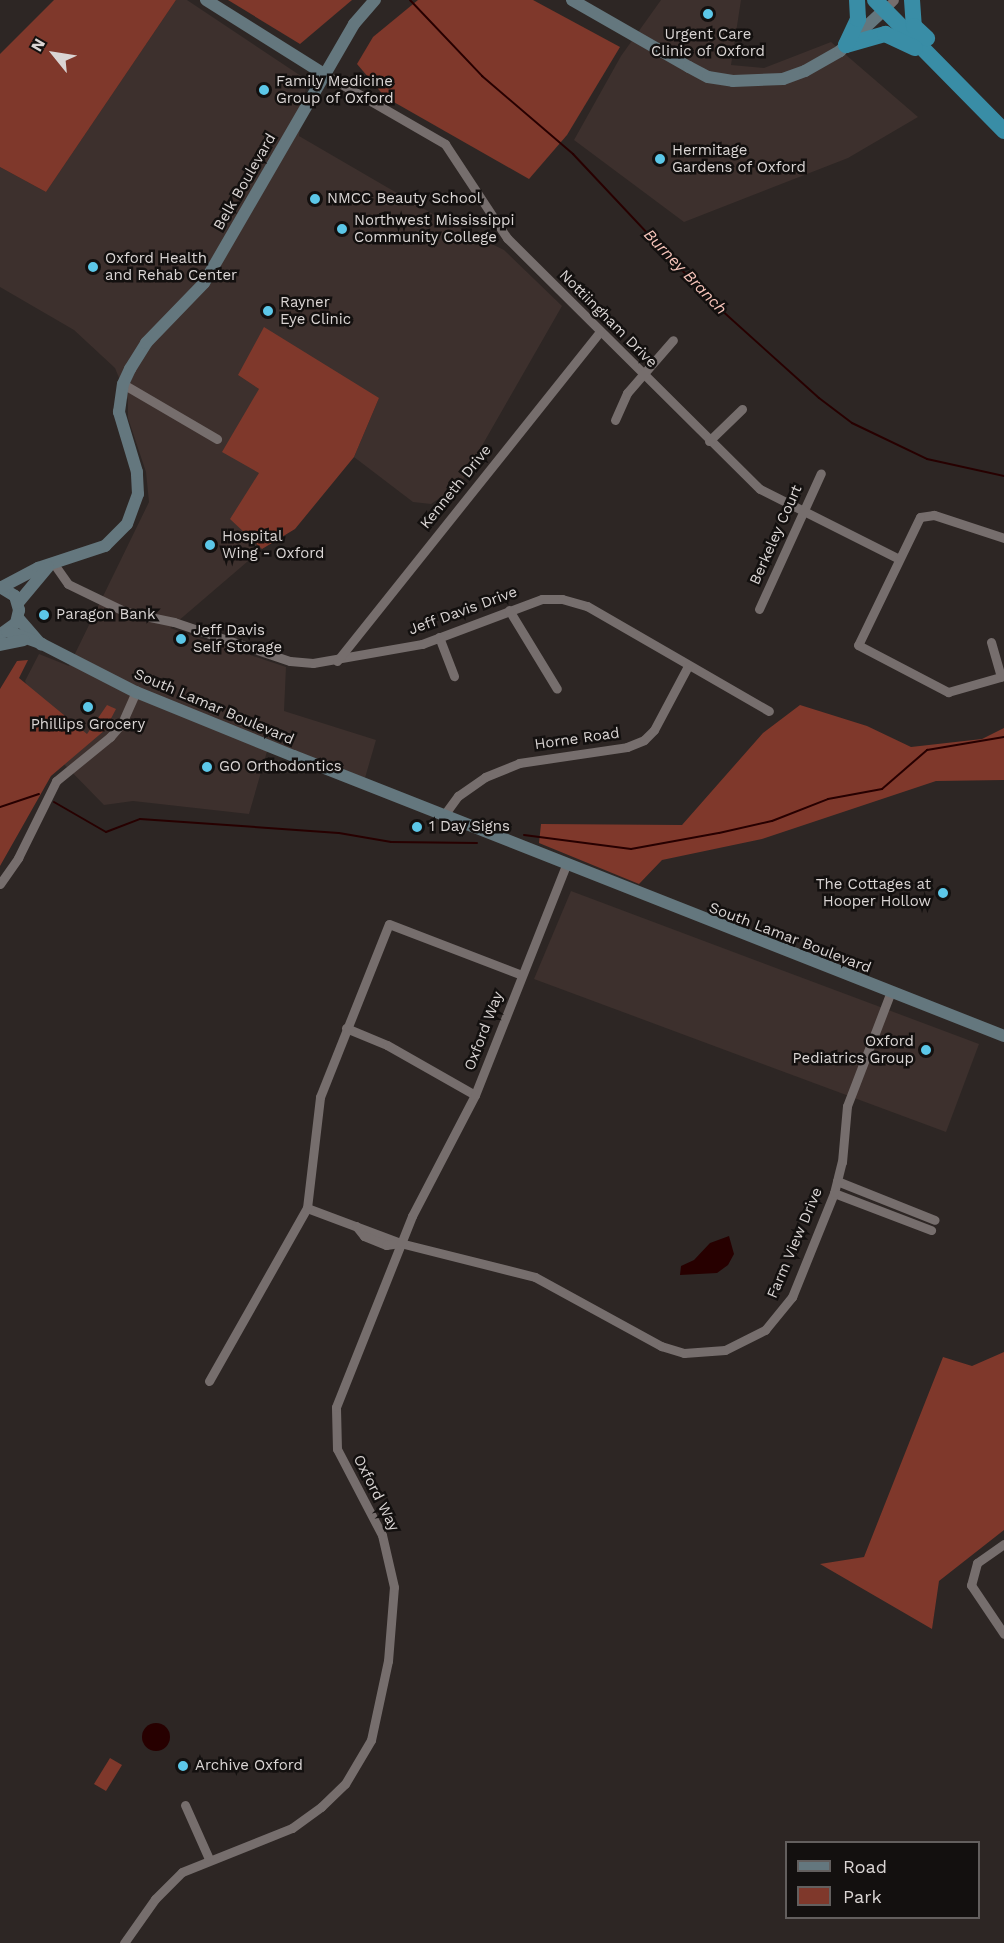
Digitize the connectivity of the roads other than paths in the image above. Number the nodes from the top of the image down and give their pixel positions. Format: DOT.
graph roads {
  1 [pos="206,0"];
  2 [pos="375,0"];
  3 [pos="572,0"];
  4 [pos="857,0"];
  5 [pos="912,0"];
  6 [pos="884,3"];
  7 [pos="846,45"];
  8 [pos="935,60"];
  9 [pos="324,74"];
  10 [pos="972,98"];
  11 [pos="1004,131"];
  12 [pos="600,332"];
  13 [pos="673,340"];
  14 [pos="642,374"];
  15 [pos="123,384"];
  16 [pos="742,409"];
  17 [pos="615,420"];
  18 [pos="217,439"];
  19 [pos="710,441"];
  20 [pos="821,473"];
  21 [pos="803,513"];
  22 [pos="1004,538"];
  23 [pos="897,558"];
  24 [pos="51,566"];
  25 [pos="1,587"];
  26 [pos="18,603"];
  27 [pos="759,609"];
  28 [pos="509,610"];
  29 [pos="18,618"];
  30 [pos="4,632"];
  31 [pos="439,637"];
  32 [pos="23,640"];
  33 [pos="991,642"];
  34 [pos="42,644"];
  35 [pos="0,645"];
  36 [pos="337,661"];
  37 [pos="688,666"];
  38 [pos="454,676"];
  39 [pos="1003,677"];
  40 [pos="557,689"];
  41 [pos="136,692"];
  42 [pos="769,711"];
  43 [pos="444,815"];
  44 [pos="566,865"];
  45 [pos="0,885"];
  46 [pos="522,975"];
  47 [pos="890,994"];
  48 [pos="346,1028"];
  49 [pos="1004,1036"];
  50 [pos="475,1095"];
  51 [pos="837,1181"];
  52 [pos="834,1193"];
  53 [pos="307,1208"];
  54 [pos="935,1220"];
  55 [pos="931,1230"];
  56 [pos="400,1243"];
  57 [pos="209,1381"];
  58 [pos="1004,1544"];
  59 [pos="1004,1634"];
  60 [pos="185,1805"];
  61 [pos="209,1859"];
  62 [pos="124,1943"];
  1 -- 9 [label="street"];
  2 -- 9 [label="street, Belk Boulevard"];
  3 -- 7 [label="street"];
  4 -- 7 [label="highway"];
  5 -- 10 [label="highway"];
  6 -- 7 [label="street"];
  6 -- 8 [label="highway"];
  7 -- 8 [label="highway"];
  8 -- 10 [label="highway"];
  9 -- 12 [label="street, Nottiingham Drive"];
  9 -- 15 [label="street, Belk Boulevard"];
  10 -- 11 [label="highway"];
  12 -- 14 [label="street, Nottiingham Drive"];
  12 -- 36 [label="street, Kenneth Drive"];
  13 -- 14 [label="street"];
  14 -- 17 [label="street"];
  14 -- 19 [label="street, Nottiingham Drive"];
  15 -- 18 [label="street"];
  15 -- 24 [label="street, Belk Boulevard"];
  16 -- 19 [label="street"];
  19 -- 21 [label="street, Nottiingham Drive"];
  20 -- 21 [label="street, Berkeley Court"];
  21 -- 23 [label="street, Nottiingham Drive"];
  21 -- 27 [label="street, Berkeley Court"];
  22 -- 23 [label="street"];
  23 -- 39 [label="street"];
  24 -- 25 [label="street, Belk Boulevard"];
  24 -- 26 [label="street"];
  24 -- 36 [label="street, Jeff Davis Drive"];
  25 -- 26 [label="street"];
  26 -- 29 [label="street"];
  28 -- 31 [label="street, Jeff Davis Drive"];
  28 -- 37 [label="street, Jeff Davis Drive"];
  28 -- 40 [label="street"];
  29 -- 30 [label="street, South Lamar Boulevard"];
  29 -- 34 [label="street, South Lamar Boulevard"];
  30 -- 32 [label="street, South Lamar Boulevard"];
  31 -- 36 [label="street, Jeff Davis Drive"];
  31 -- 38 [label="street"];
  32 -- 34 [label="street, South Lamar Boulevard"];
  32 -- 35 [label="street"];
  33 -- 39 [label="street"];
  34 -- 41 [label="street, South Lamar Boulevard"];
  37 -- 42 [label="street, Jeff Davis Drive"];
  37 -- 43 [label="street, Horne Road"];
  41 -- 43 [label="street, South Lamar Boulevard"];
  41 -- 45 [label="street"];
  43 -- 44 [label="street, South Lamar Boulevard"];
  44 -- 46 [label="street, Oxford Way"];
  44 -- 47 [label="street, South Lamar Boulevard"];
  46 -- 48 [label="street"];
  46 -- 50 [label="street, Oxford Way"];
  47 -- 49 [label="street, South Lamar Boulevard"];
  47 -- 51 [label="street, Farm View Drive"];
  48 -- 50 [label="street"];
  48 -- 53 [label="street"];
  50 -- 56 [label="street, Oxford Way"];
  51 -- 52 [label="street, Farm View Drive"];
  51 -- 54 [label="street"];
  52 -- 55 [label="street"];
  52 -- 56 [label="street, Farm View Drive"];
  53 -- 56 [label="street, Farm View Drive"];
  53 -- 57 [label="street"];
  56 -- 61 [label="street, Oxford Way"];
  58 -- 59 [label="street"];
  60 -- 61 [label="street"];
  61 -- 62 [label="street, Oxford Way"];
}
